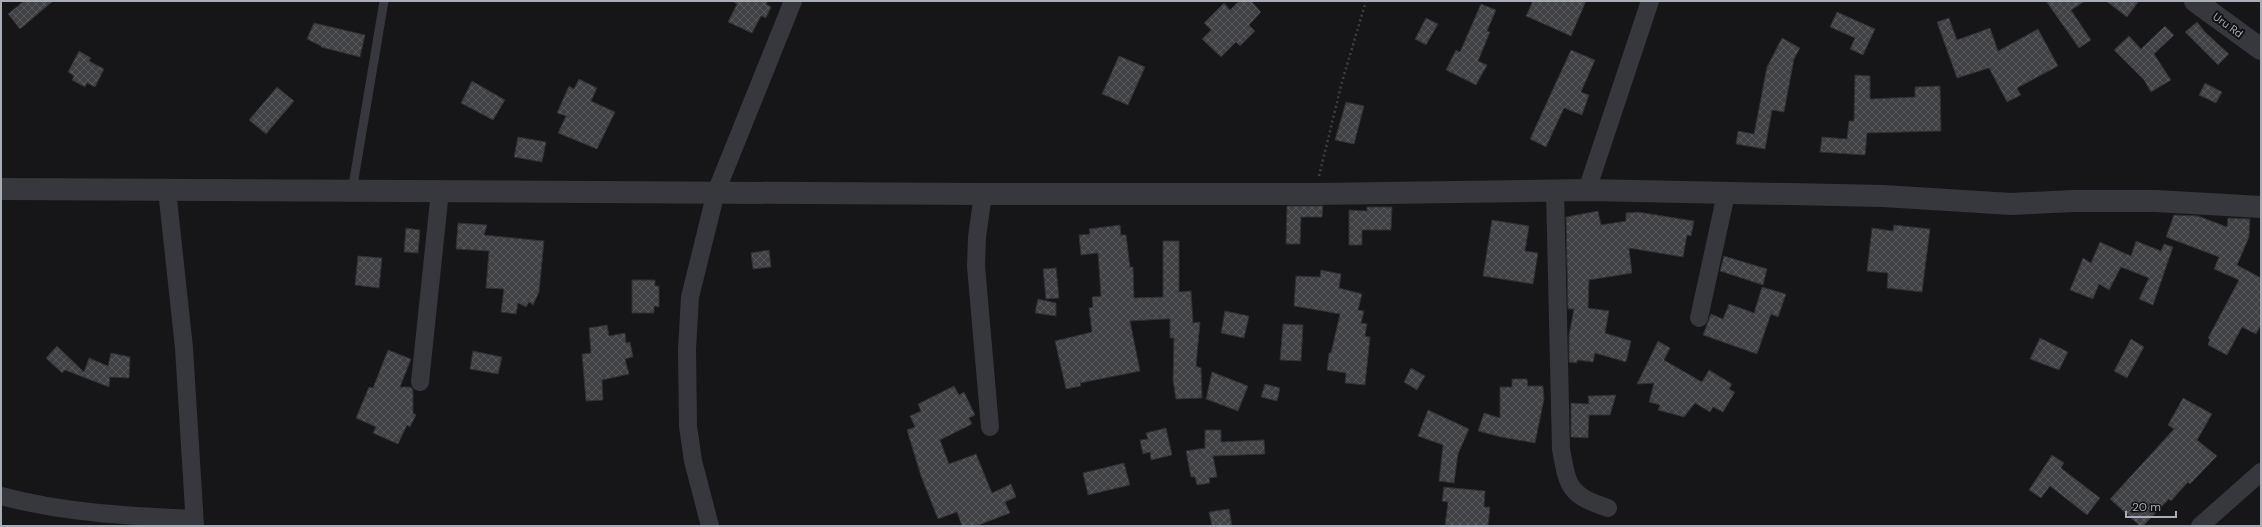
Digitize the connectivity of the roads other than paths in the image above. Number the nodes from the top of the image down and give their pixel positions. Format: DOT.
graph roads {
  1 [pos="384,1"];
  2 [pos="793,1"];
  3 [pos="1650,1"];
  4 [pos="2195,1"];
  5 [pos="2261,49"];
  6 [pos="1,189"];
  7 [pos="167,190"];
  8 [pos="1555,190"];
  9 [pos="1587,190"];
  10 [pos="352,191"];
  11 [pos="440,191"];
  12 [pos="716,192"];
  13 [pos="983,194"];
  14 [pos="1726,194"];
  15 [pos="2261,206"];
  16 [pos="1699,318"];
  17 [pos="420,382"];
  18 [pos="990,427"];
  19 [pos="2261,472"];
  20 [pos="1,496"];
  21 [pos="1608,508"];
  22 [pos="108,520"];
  23 [pos="194,522"];
  24 [pos="710,526"];
  25 [pos="2200,526"];
  1 -- 10 [label="lane"];
  2 -- 12 [label="street"];
  3 -- 9 [label="street"];
  4 -- 5 [label="street, Uru Rd"];
  6 -- 7 [label="street"];
  7 -- 10 [label="street"];
  7 -- 23 [label="street"];
  8 -- 9 [label="street"];
  8 -- 13 [label="street"];
  8 -- 21 [label="street"];
  9 -- 14 [label="street"];
  10 -- 11 [label="street"];
  11 -- 12 [label="street"];
  11 -- 17 [label="street"];
  12 -- 13 [label="street"];
  12 -- 24 [label="street"];
  13 -- 18 [label="street"];
  14 -- 15 [label="street"];
  14 -- 16 [label="street"];
  19 -- 25 [label="street"];
  20 -- 22 [label="street"];
  22 -- 23 [label="street"];
}
